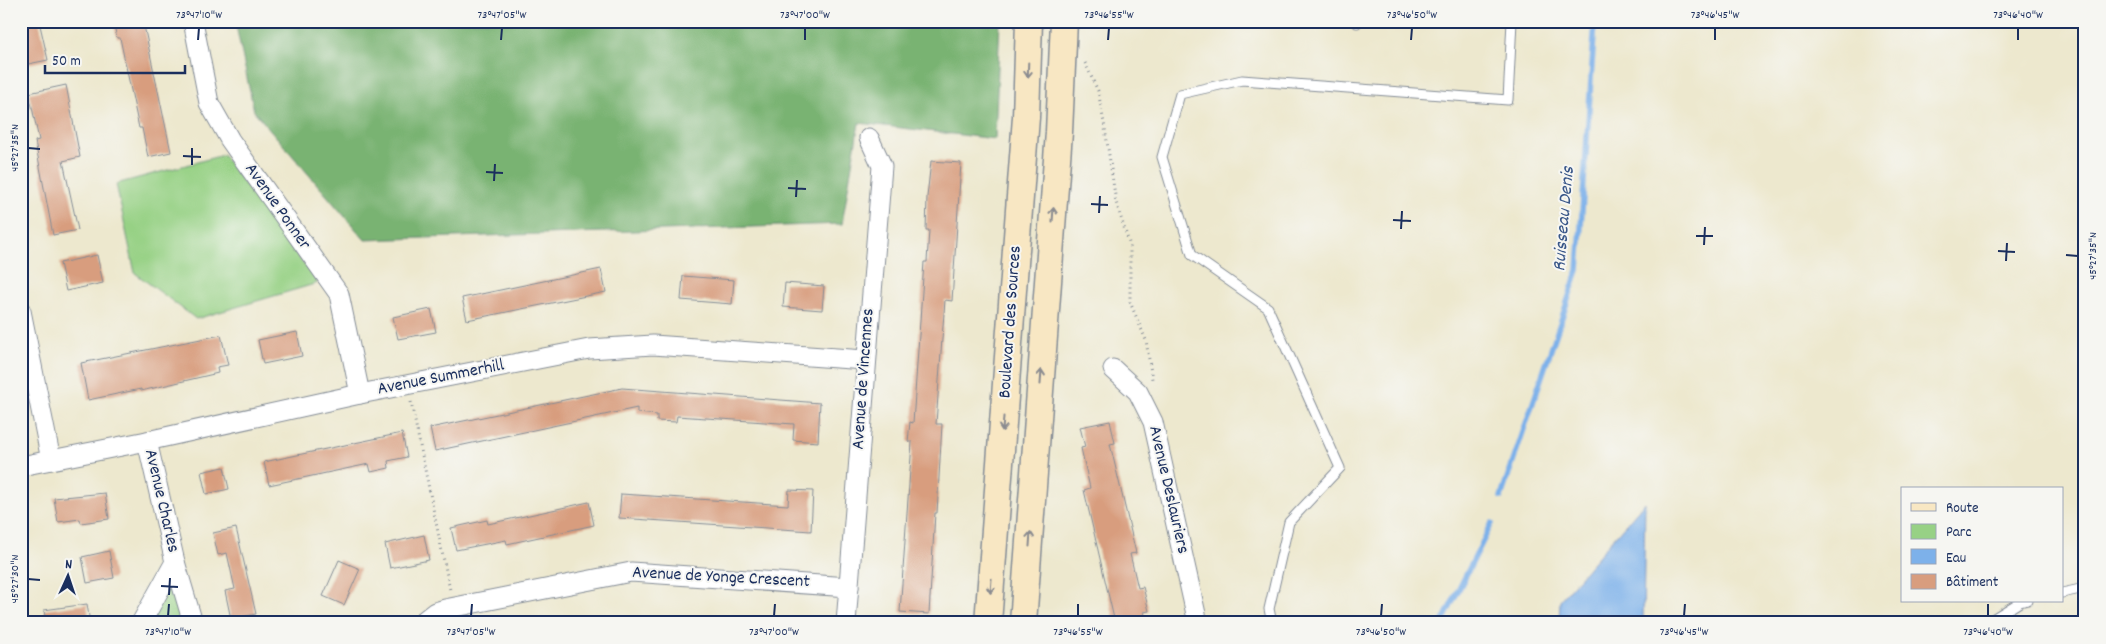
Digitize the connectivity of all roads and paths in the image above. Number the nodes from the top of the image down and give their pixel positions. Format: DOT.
graph roads {
  1 [pos="193,21"];
  2 [pos="1029,21"];
  3 [pos="1512,21"];
  4 [pos="1064,31"];
  5 [pos="869,138"];
  6 [pos="21,311"];
  7 [pos="866,360"];
  8 [pos="1113,370"];
  9 [pos="360,394"];
  10 [pos="410,397"];
  11 [pos="1142,399"];
  12 [pos="147,441"];
  13 [pos="52,460"];
  14 [pos="21,466"];
  15 [pos="175,562"];
  16 [pos="849,586"];
  17 [pos="2085,588"];
  18 [pos="2064,593"];
  19 [pos="451,596"];
  20 [pos="2020,602"];
  21 [pos="142,623"];
  22 [pos="193,623"];
  23 [pos="421,623"];
  24 [pos="846,623"];
  25 [pos="988,623"];
  26 [pos="1023,623"];
  27 [pos="1198,623"];
  28 [pos="1272,623"];
  29 [pos="1986,623"];
  1 -- 9 [label="street, Avenue Ponner"];
  2 -- 25 [label="main road, Boulevard des Sources, one-way"];
  3 -- 28 [label="lane"];
  4 -- 11 [label="path"];
  26 -- 4 [label="main road, Boulevard des Sources, one-way"];
  5 -- 7 [label="street, Avenue de Vincennes"];
  6 -- 13 [label="street"];
  7 -- 9 [label="street, Avenue Summerhill"];
  7 -- 16 [label="street, Avenue de Vincennes"];
  8 -- 11 [label="street, Avenue Deslauriers"];
  9 -- 12 [label="street, Avenue Summerhill"];
  10 -- 19 [label="path"];
  11 -- 27 [label="street, Avenue Deslauriers"];
  12 -- 13 [label="street, Avenue Summerhill"];
  12 -- 15 [label="street, Avenue Charles"];
  13 -- 14 [label="street, Avenue Summerhill"];
  15 -- 21 [label="street, Avenue Charles"];
  15 -- 22 [label="street, Avenue Charles"];
  16 -- 23 [label="street, Avenue de Yonge Crescent"];
  16 -- 24 [label="street, Avenue de Vincennes"];
  17 -- 18 [label="lane"];
  20 -- 29 [label="lane"];
}
